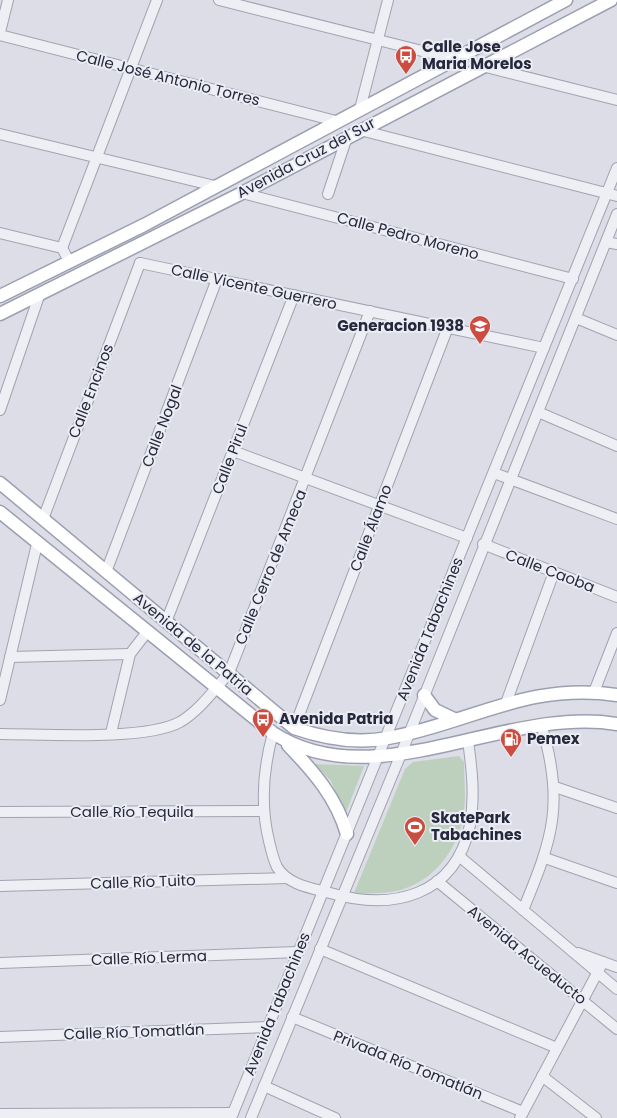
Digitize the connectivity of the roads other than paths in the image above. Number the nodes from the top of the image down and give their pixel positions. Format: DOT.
graph roads {
  1 [pos="8,0"];
  2 [pos="157,0"];
  3 [pos="219,0"];
  4 [pos="388,0"];
  5 [pos="566,0"];
  6 [pos="611,0"];
  7 [pos="0,33"];
  8 [pos="377,41"];
  9 [pos="454,59"];
  10 [pos="482,66"];
  11 [pos="131,68"];
  12 [pos="617,100"];
  13 [pos="360,109"];
  14 [pos="336,121"];
  15 [pos="360,130"];
  16 [pos="0,134"];
  17 [pos="347,137"];
  18 [pos="96,157"];
  19 [pos="617,168"];
  20 [pos="215,186"];
  21 [pos="242,193"];
  22 [pos="328,194"];
  23 [pos="612,194"];
  24 [pos="617,214"];
  25 [pos="0,233"];
  26 [pos="606,242"];
  27 [pos="617,244"];
  28 [pos="62,248"];
  29 [pos="128,251"];
  30 [pos="69,261"];
  31 [pos="140,263"];
  32 [pos="217,279"];
  33 [pos="573,279"];
  34 [pos="294,295"];
  35 [pos="0,296"];
  36 [pos="39,296"];
  37 [pos="370,311"];
  38 [pos="0,314"];
  39 [pos="576,318"];
  40 [pos="448,328"];
  41 [pos="617,335"];
  42 [pos="544,348"];
  43 [pos="0,410"];
  44 [pos="538,412"];
  45 [pos="617,446"];
  46 [pos="233,451"];
  47 [pos="494,473"];
  48 [pos="306,478"];
  49 [pos="510,480"];
  50 [pos="0,482"];
  51 [pos="380,505"];
  52 [pos="0,512"];
  53 [pos="43,519"];
  54 [pos="617,519"];
  55 [pos="467,538"];
  56 [pos="37,544"];
  57 [pos="484,544"];
  58 [pos="106,572"];
  59 [pos="554,572"];
  60 [pos="617,597"];
  61 [pos="166,622"];
  62 [pos="147,632"];
  63 [pos="617,633"];
  64 [pos="130,654"];
  65 [pos="10,657"];
  66 [pos="229,673"];
  67 [pos="216,688"];
  68 [pos="594,692"];
  69 [pos="424,695"];
  70 [pos="617,695"];
  71 [pos="0,700"];
  72 [pos="506,702"];
  73 [pos="454,719"];
  74 [pos="542,724"];
  75 [pos="617,724"];
  76 [pos="294,728"];
  77 [pos="111,733"];
  78 [pos="409,733"];
  79 [pos="0,734"];
  80 [pos="277,735"];
  81 [pos="386,738"];
  82 [pos="468,742"];
  83 [pos="401,754"];
  84 [pos="379,757"];
  85 [pos="555,787"];
  86 [pos="617,808"];
  87 [pos="263,811"];
  88 [pos="0,812"];
  89 [pos="347,834"];
  90 [pos="459,856"];
  91 [pos="545,858"];
  92 [pos="287,878"];
  93 [pos="437,881"];
  94 [pos="617,883"];
  95 [pos="0,886"];
  96 [pos="323,892"];
  97 [pos="342,897"];
  98 [pos="523,910"];
  99 [pos="320,949"];
  100 [pos="572,951"];
  101 [pos="298,952"];
  102 [pos="0,962"];
  103 [pos="603,962"];
  104 [pos="617,967"];
  105 [pos="597,973"];
  106 [pos="617,989"];
  107 [pos="582,1000"];
  108 [pos="292,1018"];
  109 [pos="268,1027"];
  110 [pos="617,1029"];
  111 [pos="0,1037"];
  112 [pos="558,1048"];
  113 [pos="542,1076"];
  114 [pos="264,1086"];
  115 [pos="0,1114"];
  116 [pos="232,1115"];
  117 [pos="522,1115"];
  118 [pos="251,1118"];
  119 [pos="335,1118"];
  120 [pos="596,1118"];
  1 -- 7 [label="street"];
  2 -- 11 [label="street"];
  3 -- 8 [label="street"];
  4 -- 8 [label="street"];
  5 -- 9 [label="main road, Avenida Cruz del Sur"];
  6 -- 10 [label="main road, Avenida Cruz del Sur"];
  7 -- 11 [label="street, Calle José Antonio Torres"];
  8 -- 9 [label="street"];
  8 -- 13 [label="street"];
  9 -- 13 [label="main road, Avenida Cruz del Sur"];
  10 -- 12 [label="street"];
  10 -- 15 [label="main road, Avenida Cruz del Sur"];
  11 -- 14 [label="street, Calle José Antonio Torres"];
  11 -- 18 [label="street"];
  13 -- 14 [label="main road, Avenida Cruz del Sur"];
  14 -- 20 [label="main road, Avenida Cruz del Sur"];
  15 -- 17 [label="main road, Avenida Cruz del Sur"];
  15 -- 23 [label="street"];
  16 -- 18 [label="street"];
  17 -- 21 [label="main road, Avenida Cruz del Sur"];
  17 -- 22 [label="street"];
  18 -- 20 [label="street"];
  18 -- 28 [label="street"];
  19 -- 23 [label="street, Avenida Tabachines"];
  20 -- 30 [label="main road, Avenida Cruz del Sur"];
  21 -- 29 [label="main road, Avenida Cruz del Sur"];
  21 -- 33 [label="street, Calle Pedro Moreno"];
  23 -- 33 [label="street, Avenida Tabachines"];
  24 -- 26 [label="street, Avenida Tabachines"];
  25 -- 28 [label="street"];
  26 -- 27 [label="street"];
  26 -- 39 [label="street, Avenida Tabachines"];
  28 -- 30 [label="street"];
  29 -- 31 [label="street"];
  29 -- 36 [label="main road, Avenida Cruz del Sur"];
  30 -- 35 [label="main road, Avenida Cruz del Sur"];
  31 -- 32 [label="street, Calle Vicente Guerrero"];
  31 -- 53 [label="street, Calle Encinos"];
  32 -- 34 [label="street, Calle Vicente Guerrero"];
  32 -- 58 [label="street, Calle Nogal"];
  33 -- 42 [label="street, Avenida Tabachines"];
  34 -- 37 [label="street, Calle Vicente Guerrero"];
  34 -- 46 [label="street, Calle Pirul"];
  36 -- 38 [label="main road, Avenida Cruz del Sur"];
  36 -- 43 [label="street"];
  37 -- 40 [label="street, Calle Vicente Guerrero"];
  37 -- 48 [label="street, Calle Cerro de Ameca"];
  39 -- 41 [label="street"];
  39 -- 44 [label="street, Avenida Tabachines"];
  40 -- 42 [label="street, Calle Vicente Guerrero"];
  40 -- 51 [label="street, Calle Álamo"];
  42 -- 47 [label="street, Avenida Tabachines"];
  44 -- 45 [label="street"];
  44 -- 49 [label="street, Avenida Tabachines"];
  46 -- 48 [label="street"];
  46 -- 61 [label="street, Calle Pirul"];
  47 -- 49 [label="street"];
  47 -- 55 [label="street, Avenida Tabachines"];
  48 -- 51 [label="street"];
  48 -- 66 [label="street, Calle Cerro de Ameca"];
  49 -- 54 [label="street"];
  49 -- 57 [label="street, Avenida Tabachines"];
  50 -- 53 [label="main road, Avenida de la Patria"];
  51 -- 55 [label="street"];
  51 -- 76 [label="street, Calle Álamo"];
  52 -- 56 [label="main road, Avenida de la Patria"];
  53 -- 58 [label="main road, Avenida de la Patria"];
  55 -- 81 [label="street, Avenida Tabachines"];
  56 -- 62 [label="main road, Avenida de la Patria"];
  56 -- 65 [label="street"];
  57 -- 59 [label="street, Calle Caoba"];
  57 -- 69 [label="street, Avenida Tabachines"];
  58 -- 61 [label="main road, Avenida de la Patria"];
  59 -- 60 [label="street, Calle Caoba"];
  59 -- 72 [label="street"];
  61 -- 66 [label="main road, Avenida de la Patria"];
  62 -- 64 [label="street"];
  62 -- 67 [label="main road, Avenida de la Patria"];
  63 -- 68 [label="street"];
  64 -- 65 [label="street"];
  64 -- 77 [label="street"];
  65 -- 71 [label="street"];
  66 -- 67 [label="street, Calle Cerro de Ameca"];
  66 -- 76 [label="main road, Avenida de la Patria"];
  67 -- 77 [label="street, Calle Cerro de Ameca"];
  67 -- 80 [label="main road, Avenida de la Patria"];
  68 -- 70 [label="main road, Avenida de la Patria"];
  68 -- 72 [label="main road, Avenida de la Patria"];
  69 -- 73 [label="main road"];
  69 -- 78 [label="street, Avenida Tabachines"];
  72 -- 73 [label="main road, Avenida de la Patria"];
  73 -- 78 [label="main road, Avenida de la Patria"];
  74 -- 75 [label="main road, Avenida de la Patria"];
  74 -- 82 [label="main road, Avenida de la Patria"];
  74 -- 85 [label="street"];
  76 -- 81 [label="main road, Avenida de la Patria"];
  77 -- 79 [label="street, Calle Cerro de Ameca"];
  78 -- 81 [label="main road, Avenida de la Patria"];
  78 -- 83 [label="street, Avenida Tabachines"];
  80 -- 84 [label="main road, Avenida de la Patria"];
  80 -- 87 [label="street"];
  80 -- 89 [label="main road"];
  81 -- 84 [label="street, Avenida Tabachines"];
  82 -- 83 [label="main road, Avenida de la Patria"];
  82 -- 90 [label="street"];
  83 -- 84 [label="main road, Avenida de la Patria"];
  83 -- 97 [label="street, Avenida Tabachines"];
  84 -- 89 [label="street, Avenida Tabachines"];
  85 -- 86 [label="street"];
  85 -- 91 [label="street"];
  87 -- 88 [label="street, Calle Río Tequila"];
  87 -- 92 [label="street"];
  89 -- 96 [label="street, Avenida Tabachines"];
  90 -- 93 [label="street"];
  90 -- 98 [label="street, Avenida Acueducto"];
  91 -- 94 [label="street"];
  91 -- 98 [label="street"];
  92 -- 95 [label="street, Calle Río Tuito"];
  92 -- 96 [label="street"];
  93 -- 97 [label="street"];
  93 -- 107 [label="street, Avenida Acueducto"];
  96 -- 97 [label="street"];
  96 -- 101 [label="street, Avenida Tabachines"];
  97 -- 99 [label="street, Avenida Tabachines"];
  98 -- 100 [label="street, Avenida Acueducto"];
  99 -- 108 [label="street, Avenida Tabachines"];
  99 -- 112 [label="street"];
  100 -- 103 [label="street"];
  100 -- 105 [label="street, Avenida Acueducto"];
  101 -- 102 [label="street, Calle Río Lerma"];
  101 -- 109 [label="street, Avenida Tabachines"];
  103 -- 104 [label="street"];
  103 -- 105 [label="street"];
  105 -- 106 [label="street, Avenida Acueducto"];
  105 -- 107 [label="street"];
  107 -- 110 [label="street, Avenida Acueducto"];
  107 -- 112 [label="street"];
  108 -- 114 [label="street, Avenida Tabachines"];
  108 -- 117 [label="street, Privada Río Tomatlán"];
  109 -- 111 [label="street, Calle Río Tomatlán"];
  109 -- 116 [label="street, Avenida Tabachines"];
  112 -- 113 [label="street"];
  113 -- 117 [label="street"];
  113 -- 120 [label="street"];
  114 -- 118 [label="street, Avenida Tabachines"];
  114 -- 119 [label="street"];
  115 -- 116 [label="street"];
}
